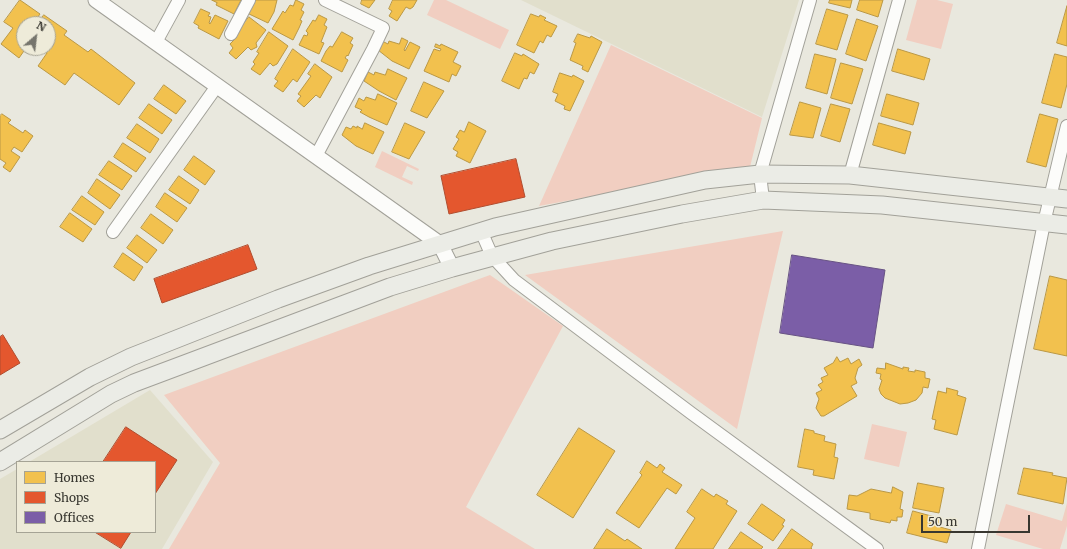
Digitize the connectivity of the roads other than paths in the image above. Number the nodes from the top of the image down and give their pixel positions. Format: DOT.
graph roads {
  1 [pos="96,0"];
  2 [pos="179,0"];
  3 [pos="249,0"];
  4 [pos="325,0"];
  5 [pos="810,0"];
  6 [pos="899,0"];
  7 [pos="231,34"];
  8 [pos="156,42"];
  9 [pos="217,86"];
  10 [pos="1067,126"];
  11 [pos="316,156"];
  12 [pos="760,174"];
  13 [pos="850,175"];
  14 [pos="1050,198"];
  15 [pos="1067,199"];
  16 [pos="763,200"];
  17 [pos="1044,223"];
  18 [pos="1067,225"];
  19 [pos="481,231"];
  20 [pos="112,232"];
  21 [pos="440,244"];
  22 [pos="492,256"];
  23 [pos="452,268"];
  24 [pos="0,430"];
  25 [pos="0,462"];
  26 [pos="877,549"];
  27 [pos="978,549"];
  1 -- 8 [label="street"];
  2 -- 8 [label="street"];
  3 -- 7 [label="street"];
  4 -- 11 [label="street"];
  5 -- 12 [label="street"];
  6 -- 13 [label="street"];
  8 -- 9 [label="street"];
  9 -- 11 [label="street"];
  9 -- 20 [label="street"];
  10 -- 14 [label="street"];
  11 -- 21 [label="street"];
  12 -- 13 [label="main road"];
  12 -- 16 [label="street"];
  12 -- 19 [label="main road"];
  13 -- 14 [label="main road"];
  14 -- 15 [label="main road"];
  14 -- 17 [label="street"];
  16 -- 17 [label="main road"];
  16 -- 22 [label="main road"];
  17 -- 18 [label="main road"];
  17 -- 27 [label="street"];
  19 -- 21 [label="main road"];
  19 -- 22 [label="street"];
  21 -- 23 [label="street"];
  21 -- 24 [label="main road"];
  22 -- 23 [label="main road"];
  22 -- 26 [label="street"];
  23 -- 25 [label="main road"];
}
